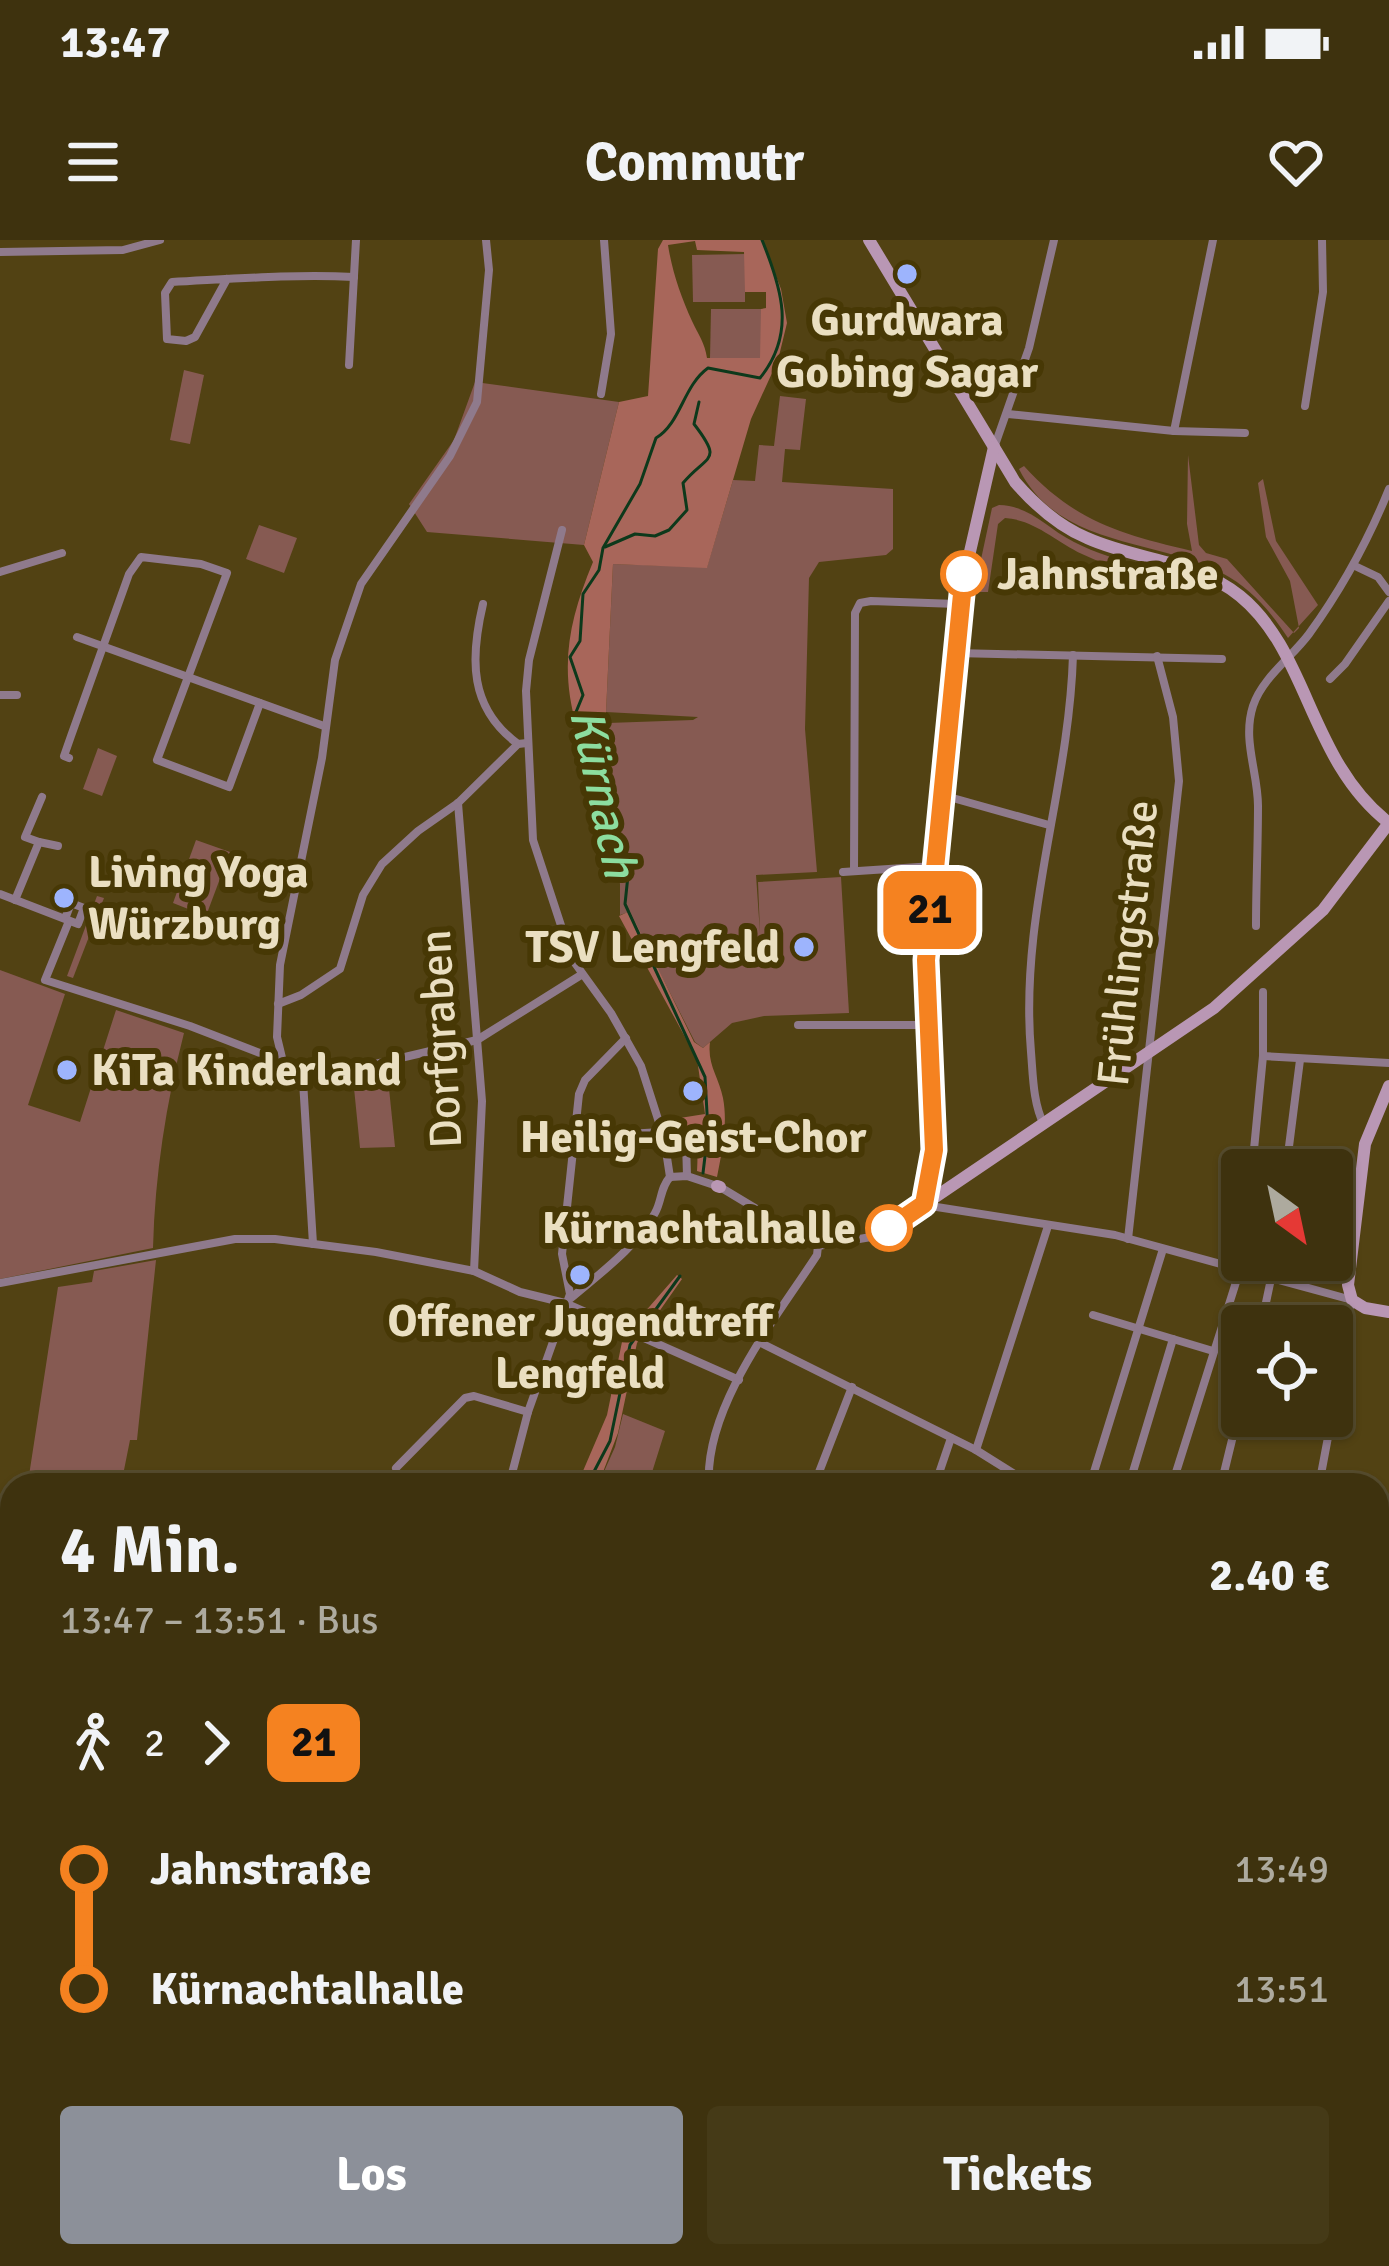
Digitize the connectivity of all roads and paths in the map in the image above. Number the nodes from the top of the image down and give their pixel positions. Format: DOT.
graph roads {
  1 [pos="160,240"];
  2 [pos="356,240"];
  3 [pos="486,240"];
  4 [pos="604,240"];
  5 [pos="868,240"];
  6 [pos="1054,240"];
  7 [pos="1214,240"];
  8 [pos="1322,240"];
  9 [pos="0,252"];
  10 [pos="354,277"];
  11 [pos="227,279"];
  12 [pos="349,364"];
  13 [pos="601,394"];
  14 [pos="1305,406"];
  15 [pos="1008,414"];
  16 [pos="1174,431"];
  17 [pos="1245,433"];
  18 [pos="994,447"];
  19 [pos="1389,488"];
  20 [pos="562,530"];
  21 [pos="62,553"];
  22 [pos="1355,566"];
  23 [pos="0,572"];
  24 [pos="1389,592"];
  25 [pos="1389,601"];
  26 [pos="483,604"];
  27 [pos="958,604"];
  28 [pos="77,637"];
  29 [pos="104,646"];
  30 [pos="955,653"];
  31 [pos="1073,655"];
  32 [pos="1157,656"];
  33 [pos="1222,659"];
  34 [pos="1288,662"];
  35 [pos="188,677"];
  36 [pos="1330,679"];
  37 [pos="0,695"];
  38 [pos="17,695"];
  39 [pos="260,703"];
  40 [pos="325,726"];
  41 [pos="523,743"];
  42 [pos="69,758"];
  43 [pos="942,795"];
  44 [pos="42,797"];
  45 [pos="458,803"];
  46 [pos="1389,823"];
  47 [pos="1049,825"];
  48 [pos="39,842"];
  49 [pos="58,846"];
  50 [pos="934,866"];
  51 [pos="0,894"];
  52 [pos="15,900"];
  53 [pos="1256,926"];
  54 [pos="580,975"];
  55 [pos="1263,992"];
  56 [pos="278,1004"];
  57 [pos="798,1025"];
  58 [pos="927,1025"];
  59 [pos="626,1037"];
  60 [pos="477,1040"];
  61 [pos="1150,1054"];
  62 [pos="1263,1056"];
  63 [pos="1300,1060"];
  64 [pos="283,1062"];
  65 [pos="1389,1063"];
  66 [pos="303,1081"];
  67 [pos="1389,1086"];
  68 [pos="1044,1125"];
  69 [pos="663,1135"];
  70 [pos="573,1137"];
  71 [pos="1254,1149"];
  72 [pos="1289,1149"];
  73 [pos="687,1176"];
  74 [pos="670,1177"];
  75 [pos="931,1179"];
  76 [pos="952,1186"];
  77 [pos="924,1204"];
  78 [pos="1048,1226"];
  79 [pos="1128,1239"];
  80 [pos="314,1244"];
  81 [pos="818,1246"];
  82 [pos="1163,1249"];
  83 [pos="1221,1266"];
  84 [pos="474,1271"];
  85 [pos="1238,1281"];
  86 [pos="1277,1281"];
  87 [pos="0,1282"];
  88 [pos="1352,1300"];
  89 [pos="565,1303"];
  90 [pos="1351,1305"];
  91 [pos="1389,1312"];
  92 [pos="1093,1315"];
  93 [pos="1138,1328"];
  94 [pos="1173,1339"];
  95 [pos="761,1343"];
  96 [pos="1213,1352"];
  97 [pos="739,1380"];
  98 [pos="852,1387"];
  99 [pos="528,1412"];
  100 [pos="1233,1437"];
  101 [pos="1328,1437"];
  102 [pos="951,1438"];
  103 [pos="976,1450"];
  104 [pos="396,1468"];
  105 [pos="512,1473"];
  106 [pos="711,1473"];
  107 [pos="819,1473"];
  108 [pos="939,1473"];
  109 [pos="1011,1473"];
  110 [pos="1094,1473"];
  111 [pos="1133,1473"];
  112 [pos="1176,1473"];
  113 [pos="1224,1473"];
  114 [pos="1321,1473"];
  1 -- 9 [label="street"];
  2 -- 10 [label="street"];
  3 -- 40 [label="street"];
  4 -- 13 [label="street"];
  5 -- 18 [label="street"];
  6 -- 15 [label="street"];
  7 -- 16 [label="street"];
  8 -- 14 [label="street"];
  10 -- 11 [label="street"];
  10 -- 12 [label="street"];
  11 -- 11 [label="street"];
  15 -- 16 [label="street"];
  15 -- 18 [label="street"];
  16 -- 17 [label="street"];
  18 -- 27 [label="street"];
  18 -- 34 [label="street"];
  19 -- 22 [label="street"];
  20 -- 41 [label="street"];
  21 -- 23 [label="street"];
  22 -- 24 [label="street"];
  22 -- 34 [label="street"];
  25 -- 36 [label="street"];
  26 -- 41 [label="street"];
  27 -- 30 [label="street"];
  27 -- 50 [label="street"];
  28 -- 29 [label="street"];
  29 -- 35 [label="street"];
  29 -- 35 [label="street"];
  29 -- 42 [label="street"];
  30 -- 31 [label="street"];
  30 -- 43 [label="street"];
  31 -- 32 [label="street"];
  31 -- 47 [label="street"];
  32 -- 33 [label="street"];
  32 -- 61 [label="street, Frühlingstraße"];
  34 -- 46 [label="street"];
  34 -- 53 [label="street"];
  35 -- 39 [label="street"];
  35 -- 39 [label="street"];
  37 -- 38 [label="street"];
  39 -- 40 [label="street"];
  40 -- 56 [label="street"];
  41 -- 45 [label="street"];
  41 -- 54 [label="street"];
  43 -- 47 [label="street"];
  43 -- 50 [label="street"];
  44 -- 48 [label="street"];
  45 -- 56 [label="street"];
  45 -- 60 [label="street, Dorfgraben"];
  46 -- 61 [label="street"];
  47 -- 68 [label="street"];
  48 -- 49 [label="street"];
  48 -- 52 [label="street"];
  50 -- 58 [label="street"];
  51 -- 52 [label="street"];
  52 -- 64 [label="street"];
  54 -- 59 [label="street"];
  54 -- 60 [label="street"];
  55 -- 62 [label="street"];
  56 -- 64 [label="street"];
  57 -- 58 [label="street"];
  58 -- 75 [label="street"];
  59 -- 69 [label="street"];
  59 -- 70 [label="street"];
  60 -- 66 [label="street"];
  60 -- 84 [label="street, Dorfgraben"];
  61 -- 68 [label="street"];
  61 -- 79 [label="street, Frühlingstraße"];
  62 -- 63 [label="street"];
  62 -- 71 [label="street"];
  63 -- 65 [label="street"];
  63 -- 72 [label="street"];
  64 -- 66 [label="street"];
  66 -- 80 [label="street"];
  67 -- 88 [label="street"];
  68 -- 76 [label="street"];
  69 -- 70 [label="street"];
  69 -- 73 [label="street"];
  69 -- 74 [label="street"];
  70 -- 89 [label="street"];
  73 -- 74 [label="street"];
  73 -- 81 [label="street"];
  74 -- 89 [label="street"];
  75 -- 76 [label="street"];
  75 -- 77 [label="street"];
  76 -- 77 [label="street"];
  77 -- 78 [label="street"];
  77 -- 81 [label="street"];
  78 -- 79 [label="street"];
  78 -- 103 [label="street"];
  79 -- 82 [label="street"];
  80 -- 84 [label="street"];
  80 -- 87 [label="street"];
  81 -- 95 [label="street"];
  82 -- 83 [label="street"];
  82 -- 93 [label="street"];
  84 -- 89 [label="street"];
  85 -- 96 [label="street"];
  86 -- 88 [label="street"];
  88 -- 90 [label="street"];
  88 -- 91 [label="street"];
  89 -- 97 [label="street"];
  89 -- 99 [label="street"];
  92 -- 93 [label="street"];
  93 -- 94 [label="street"];
  93 -- 110 [label="street"];
  94 -- 96 [label="street"];
  94 -- 111 [label="street"];
  95 -- 97 [label="street"];
  95 -- 98 [label="street"];
  96 -- 112 [label="street"];
  97 -- 106 [label="street"];
  98 -- 102 [label="street"];
  98 -- 107 [label="street"];
  99 -- 104 [label="street"];
  99 -- 105 [label="street"];
  100 -- 113 [label="street"];
  101 -- 114 [label="street"];
  102 -- 103 [label="street"];
  102 -- 108 [label="street"];
  103 -- 109 [label="street"];
}
